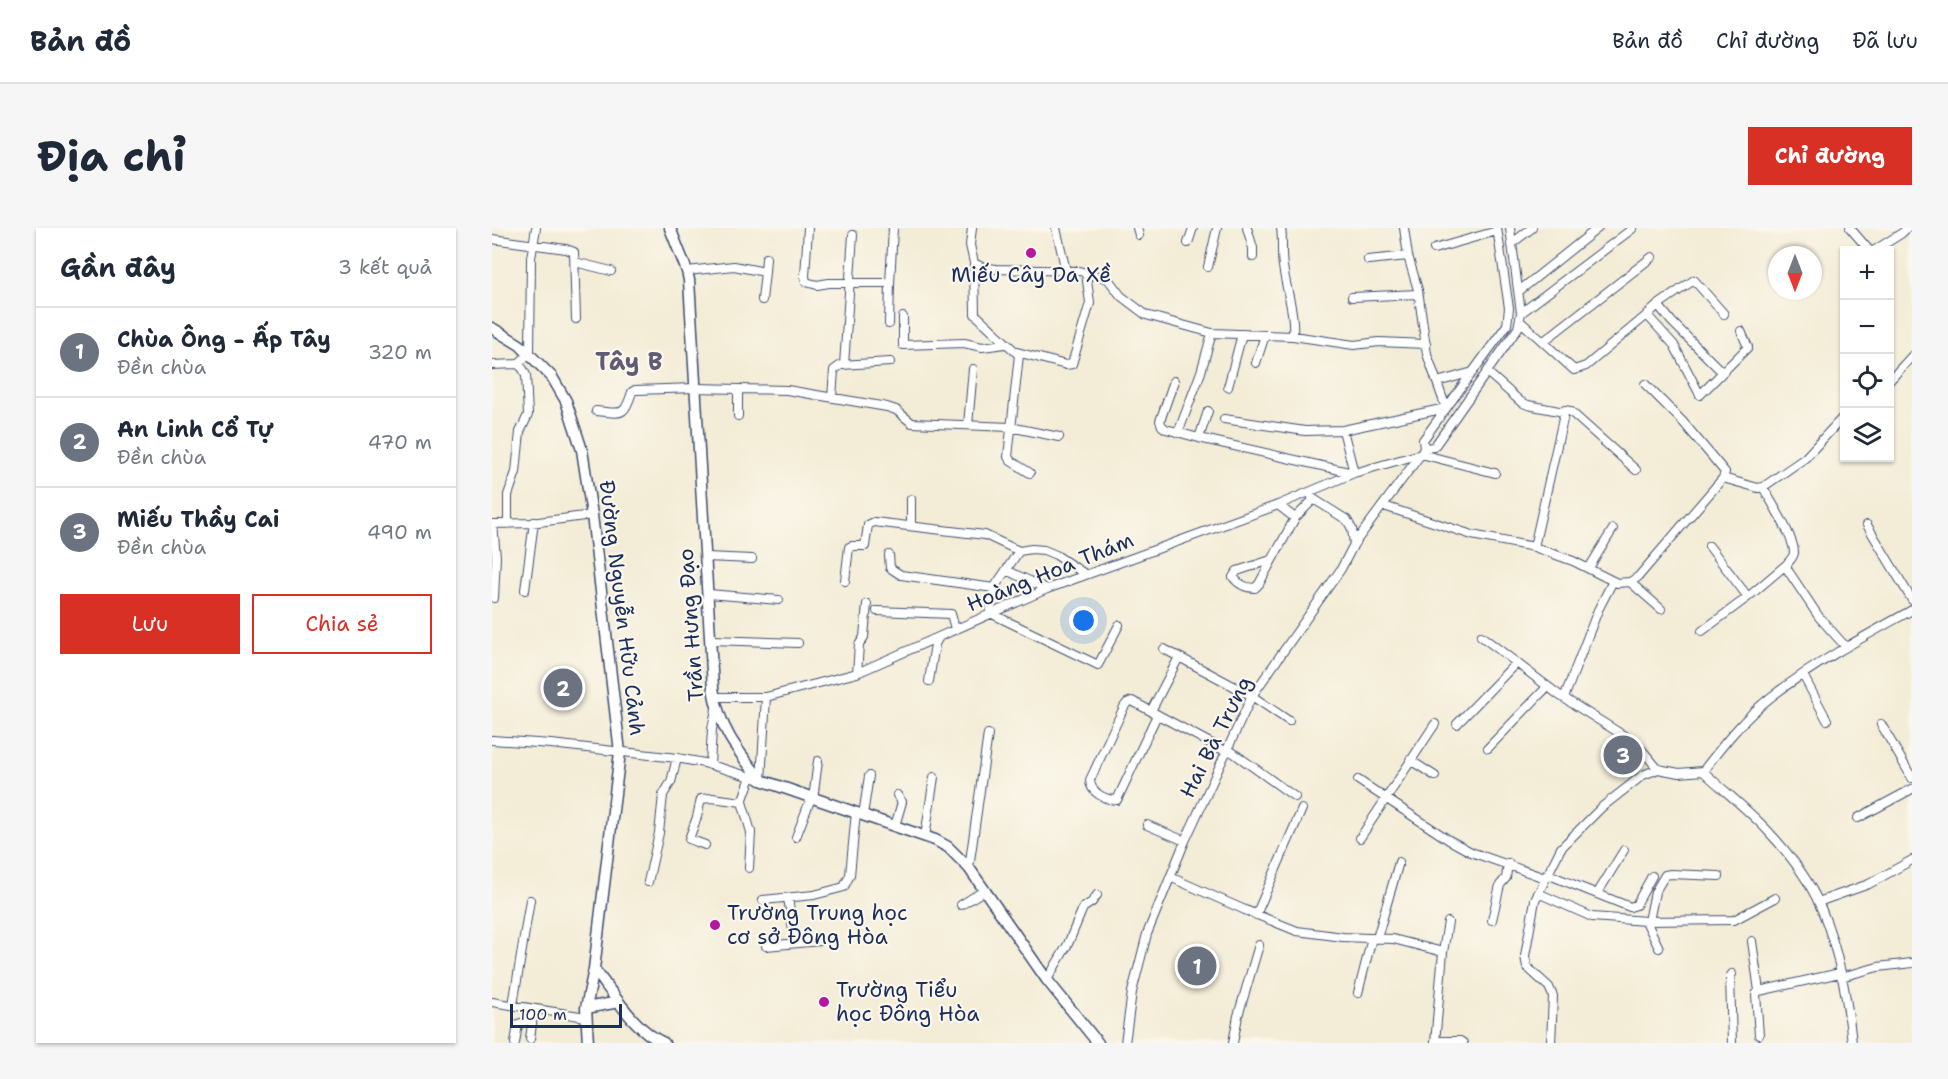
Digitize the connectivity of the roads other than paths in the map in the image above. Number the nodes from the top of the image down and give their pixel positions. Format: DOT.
graph roads {
  1 [pos="536,228"];
  2 [pos="670,228"];
  3 [pos="808,228"];
  4 [pos="893,228"];
  5 [pos="972,228"];
  6 [pos="1056,228"];
  7 [pos="1193,228"];
  8 [pos="1217,228"];
  9 [pos="1247,228"];
  10 [pos="1281,228"];
  11 [pos="1404,228"];
  12 [pos="1510,228"];
  13 [pos="1532,228"];
  14 [pos="1598,228"];
  15 [pos="1850,228"];
  16 [pos="1910,228"];
  17 [pos="1497,229"];
  18 [pos="1632,229"];
  19 [pos="853,235"];
  20 [pos="492,239"];
  21 [pos="1188,243"];
  22 [pos="1511,243"];
  23 [pos="532,244"];
  24 [pos="1866,246"];
  25 [pos="1881,246"];
  26 [pos="1434,249"];
  27 [pos="1408,256"];
  28 [pos="1253,257"];
  29 [pos="1652,257"];
  30 [pos="766,258"];
  31 [pos="1368,260"];
  32 [pos="576,262"];
  33 [pos="974,263"];
  34 [pos="1208,267"];
  35 [pos="611,271"];
  36 [pos="687,271"];
  37 [pos="1066,271"];
  38 [pos="765,272"];
  39 [pos="1086,273"];
  40 [pos="851,283"];
  41 [pos="890,283"];
  42 [pos="1519,291"];
  43 [pos="1418,294"];
  44 [pos="1352,297"];
  45 [pos="762,300"];
  46 [pos="1658,304"];
  47 [pos="1724,314"];
  48 [pos="1647,315"];
  49 [pos="903,317"];
  50 [pos="1521,317"];
  51 [pos="576,319"];
  52 [pos="889,324"];
  53 [pos="492,328"];
  54 [pos="1741,330"];
  55 [pos="1212,333"];
  56 [pos="1242,334"];
  57 [pos="1264,335"];
  58 [pos="1293,336"];
  59 [pos="1544,341"];
  60 [pos="1005,344"];
  61 [pos="1426,344"];
  62 [pos="1017,352"];
  63 [pos="530,353"];
  64 [pos="1912,356"];
  65 [pos="890,362"];
  66 [pos="1256,363"];
  67 [pos="518,364"];
  68 [pos="492,365"];
  69 [pos="844,365"];
  70 [pos="973,369"];
  71 [pos="1721,371"];
  72 [pos="1473,372"];
  73 [pos="1487,372"];
  74 [pos="1894,376"];
  75 [pos="1174,381"];
  76 [pos="1437,382"];
  77 [pos="1645,384"];
  78 [pos="1228,387"];
  79 [pos="696,388"];
  80 [pos="738,389"];
  81 [pos="832,398"];
  82 [pos="1446,408"];
  83 [pos="596,411"];
  84 [pos="1208,411"];
  85 [pos="1564,412"];
  86 [pos="738,416"];
  87 [pos="1224,419"];
  88 [pos="1840,421"];
  89 [pos="968,425"];
  90 [pos="1010,427"];
  91 [pos="1343,430"];
  92 [pos="1178,433"];
  93 [pos="1059,437"];
  94 [pos="1198,438"];
  95 [pos="1423,451"];
  96 [pos="1396,462"];
  97 [pos="1636,470"];
  98 [pos="1030,473"];
  99 [pos="1354,473"];
  100 [pos="1495,473"];
  101 [pos="1407,474"];
  102 [pos="1723,478"];
  103 [pos="1763,487"];
  104 [pos="1306,493"];
  105 [pos="911,499"];
  106 [pos="1314,499"];
  107 [pos="1278,505"];
  108 [pos="1384,506"];
  109 [pos="592,515"];
  110 [pos="1295,518"];
  111 [pos="534,522"];
  112 [pos="492,524"];
  113 [pos="508,524"];
  114 [pos="1867,525"];
  115 [pos="911,526"];
  116 [pos="1613,529"];
  117 [pos="1354,544"];
  118 [pos="1709,546"];
  119 [pos="1534,547"];
  120 [pos="1019,551"];
  121 [pos="889,555"];
  122 [pos="706,556"];
  123 [pos="752,559"];
  124 [pos="1271,560"];
  125 [pos="1787,564"];
  126 [pos="1589,568"];
  127 [pos="1006,570"];
  128 [pos="1085,574"];
  129 [pos="1613,580"];
  130 [pos="845,581"];
  131 [pos="1630,582"];
  132 [pos="994,588"];
  133 [pos="1047,589"];
  134 [pos="525,590"];
  135 [pos="709,594"];
  136 [pos="494,595"];
  137 [pos="1748,597"];
  138 [pos="779,600"];
  139 [pos="1912,600"];
  140 [pos="867,604"];
  141 [pos="1661,609"];
  142 [pos="1912,610"];
  143 [pos="877,611"];
  144 [pos="990,614"];
  145 [pos="1119,625"];
  146 [pos="955,630"];
  147 [pos="1702,631"];
  148 [pos="1480,636"];
  149 [pos="939,637"];
  150 [pos="711,640"];
  151 [pos="798,643"];
  152 [pos="1845,646"];
  153 [pos="1164,649"];
  154 [pos="1179,657"];
  155 [pos="1516,663"];
  156 [pos="857,673"];
  157 [pos="1803,675"];
  158 [pos="929,681"];
  159 [pos="1547,687"];
  160 [pos="714,696"];
  161 [pos="1252,696"];
  162 [pos="766,698"];
  163 [pos="1564,698"];
  164 [pos="716,709"];
  165 [pos="1154,713"];
  166 [pos="1827,720"];
  167 [pos="1289,722"];
  168 [pos="1435,724"];
  169 [pos="1457,724"];
  170 [pos="1881,724"];
  171 [pos="988,734"];
  172 [pos="492,740"];
  173 [pos="1488,748"];
  174 [pos="1228,751"];
  175 [pos="620,752"];
  176 [pos="677,758"];
  177 [pos="1410,760"];
  178 [pos="818,761"];
  179 [pos="710,765"];
  180 [pos="1658,769"];
  181 [pos="1703,771"];
  182 [pos="869,776"];
  183 [pos="1435,776"];
  184 [pos="934,777"];
  185 [pos="756,778"];
  186 [pos="1912,778"];
  187 [pos="1358,780"];
  188 [pos="1912,789"];
  189 [pos="897,795"];
  190 [pos="1295,797"];
  191 [pos="812,798"];
  192 [pos="1386,799"];
  193 [pos="742,802"];
  194 [pos="1302,809"];
  195 [pos="859,814"];
  196 [pos="1858,818"];
  197 [pos="1147,825"];
  198 [pos="896,826"];
  199 [pos="796,837"];
  200 [pos="925,837"];
  201 [pos="1360,838"];
  202 [pos="1185,841"];
  203 [pos="705,845"];
  204 [pos="1624,850"];
  205 [pos="1912,860"];
  206 [pos="1399,862"];
  207 [pos="1508,863"];
  208 [pos="749,868"];
  209 [pos="969,868"];
  210 [pos="1546,876"];
  211 [pos="1652,876"];
  212 [pos="1719,876"];
  213 [pos="1170,877"];
  214 [pos="648,882"];
  215 [pos="985,890"];
  216 [pos="1538,893"];
  217 [pos="1597,894"];
  218 [pos="1097,895"];
  219 [pos="788,897"];
  220 [pos="1775,898"];
  221 [pos="530,900"];
  222 [pos="763,900"];
  223 [pos="1818,902"];
  224 [pos="961,905"];
  225 [pos="1256,915"];
  226 [pos="1492,920"];
  227 [pos="1647,921"];
  228 [pos="1448,922"];
  229 [pos="1375,938"];
  230 [pos="820,940"];
  231 [pos="1752,941"];
  232 [pos="795,943"];
  233 [pos="766,945"];
  234 [pos="1259,945"];
  235 [pos="1659,948"];
  236 [pos="1443,952"];
  237 [pos="1912,963"];
  238 [pos="594,969"];
  239 [pos="1732,974"];
  240 [pos="1840,975"];
  241 [pos="1047,980"];
  242 [pos="1759,991"];
  243 [pos="1358,993"];
  244 [pos="492,1002"];
  245 [pos="619,1002"];
  246 [pos="513,1005"];
  247 [pos="535,1009"];
  248 [pos="586,1012"];
  249 [pos="533,1019"];
  250 [pos="1759,1035"];
  251 [pos="530,1040"];
  252 [pos="1435,1042"];
  253 [pos="515,1043"];
  254 [pos="588,1043"];
  255 [pos="664,1043"];
  256 [pos="1098,1043"];
  257 [pos="1125,1043"];
  258 [pos="1233,1043"];
  259 [pos="1464,1043"];
  260 [pos="1551,1043"];
  261 [pos="1732,1043"];
  262 [pos="1852,1043"];
  1 -- 23 [label="street"];
  2 -- 36 [label="main road, Trần Hưng Đạo"];
  3 -- 40 [label="street"];
  4 -- 41 [label="street"];
  5 -- 33 [label="street"];
  6 -- 37 [label="street"];
  7 -- 21 [label="street"];
  8 -- 34 [label="street"];
  9 -- 28 [label="street"];
  10 -- 58 [label="street"];
  11 -- 27 [label="street"];
  12 -- 22 [label="street"];
  13 -- 22 [label="street"];
  14 -- 42 [label="street"];
  15 -- 24 [label="street"];
  16 -- 25 [label="street"];
  17 -- 26 [label="street"];
  17 -- 72 [label="street, Hai Bà Trưng"];
  18 -- 50 [label="street"];
  19 -- 40 [label="street"];
  20 -- 23 [label="street"];
  22 -- 42 [label="street"];
  23 -- 32 [label="street"];
  23 -- 63 [label="street"];
  27 -- 31 [label="street"];
  27 -- 43 [label="street"];
  29 -- 59 [label="street"];
  30 -- 38 [label="street"];
  32 -- 35 [label="street"];
  32 -- 51 [label="street"];
  33 -- 37 [label="street"];
  33 -- 60 [label="street"];
  36 -- 38 [label="street"];
  36 -- 79 [label="main road, Trần Hưng Đạo"];
  37 -- 39 [label="street"];
  38 -- 45 [label="street"];
  39 -- 55 [label="street"];
  39 -- 62 [label="street"];
  40 -- 41 [label="street"];
  40 -- 69 [label="street"];
  41 -- 52 [label="street"];
  42 -- 50 [label="street"];
  43 -- 44 [label="street"];
  43 -- 61 [label="street"];
  46 -- 47 [label="street"];
  46 -- 48 [label="street"];
  46 -- 71 [label="street"];
  48 -- 59 [label="street"];
  48 -- 71 [label="street"];
  49 -- 60 [label="street"];
  50 -- 59 [label="street"];
  50 -- 73 [label="street, Hai Bà Trưng"];
  53 -- 63 [label="main road, Đường Nguyễn Hữu Cảnh"];
  54 -- 71 [label="street"];
  55 -- 56 [label="street"];
  55 -- 92 [label="street"];
  56 -- 57 [label="street"];
  56 -- 78 [label="street"];
  57 -- 58 [label="street"];
  57 -- 66 [label="street"];
  58 -- 61 [label="street"];
  60 -- 62 [label="street"];
  61 -- 76 [label="street"];
  62 -- 90 [label="street"];
  63 -- 67 [label="street"];
  63 -- 109 [label="main road, Đường Nguyễn Hữu Cảnh"];
  64 -- 74 [label="street"];
  65 -- 69 [label="street"];
  67 -- 68 [label="street"];
  67 -- 113 [label="street"];
  69 -- 81 [label="street"];
  70 -- 89 [label="street"];
  72 -- 76 [label="street"];
  72 -- 82 [label="street, Hai Bà Trưng"];
  73 -- 85 [label="street"];
  73 -- 95 [label="street, Hai Bà Trưng"];
  75 -- 92 [label="street"];
  76 -- 82 [label="street"];
  77 -- 102 [label="street"];
  79 -- 80 [label="street"];
  79 -- 83 [label="street"];
  79 -- 122 [label="main road, Trần Hưng Đạo"];
  80 -- 81 [label="street"];
  80 -- 86 [label="street"];
  81 -- 89 [label="street"];
  82 -- 91 [label="street"];
  82 -- 95 [label="street, Hai Bà Trưng"];
  84 -- 94 [label="street"];
  85 -- 97 [label="street"];
  85 -- 119 [label="street"];
  87 -- 91 [label="street"];
  88 -- 103 [label="street"];
  89 -- 90 [label="street"];
  90 -- 93 [label="street"];
  90 -- 98 [label="street"];
  91 -- 99 [label="street"];
  92 -- 94 [label="street"];
  94 -- 99 [label="street"];
  95 -- 96 [label="street, Hoàng Hoa Thám"];
  95 -- 100 [label="street"];
  95 -- 101 [label="street, Hai Bà Trưng"];
  96 -- 99 [label="street, Hoàng Hoa Thám"];
  96 -- 101 [label="street"];
  99 -- 104 [label="street, Hoàng Hoa Thám"];
  101 -- 108 [label="street, Hai Bà Trưng"];
  102 -- 103 [label="street"];
  102 -- 131 [label="street"];
  103 -- 125 [label="street"];
  104 -- 106 [label="street"];
  104 -- 107 [label="street, Hoàng Hoa Thám"];
  105 -- 115 [label="street"];
  106 -- 110 [label="street"];
  106 -- 117 [label="street"];
  107 -- 110 [label="street"];
  107 -- 128 [label="street, Hoàng Hoa Thám"];
  108 -- 117 [label="street, Hai Bà Trưng"];
  108 -- 119 [label="street"];
  109 -- 111 [label="street"];
  109 -- 175 [label="main road, Đường Nguyễn Hữu Cảnh"];
  110 -- 124 [label="street"];
  111 -- 113 [label="street"];
  111 -- 134 [label="street"];
  112 -- 113 [label="street"];
  112 -- 136 [label="street"];
  114 -- 139 [label="street"];
  115 -- 120 [label="street"];
  115 -- 130 [label="street"];
  116 -- 126 [label="street"];
  117 -- 161 [label="street, Hai Bà Trưng"];
  118 -- 137 [label="street"];
  119 -- 126 [label="street"];
  120 -- 127 [label="street"];
  120 -- 128 [label="street"];
  121 -- 132 [label="street"];
  122 -- 123 [label="street"];
  122 -- 135 [label="main road, Trần Hưng Đạo"];
  124 -- 124 [label="street"];
  125 -- 137 [label="street"];
  125 -- 152 [label="street"];
  126 -- 129 [label="street"];
  127 -- 132 [label="street"];
  127 -- 133 [label="street"];
  128 -- 133 [label="street, Hoàng Hoa Thám"];
  129 -- 131 [label="street"];
  129 -- 163 [label="street"];
  131 -- 141 [label="street"];
  132 -- 144 [label="street"];
  133 -- 144 [label="street, Hoàng Hoa Thám"];
  135 -- 138 [label="street"];
  135 -- 150 [label="main road, Trần Hưng Đạo"];
  137 -- 147 [label="street"];
  140 -- 156 [label="street"];
  142 -- 152 [label="street"];
  143 -- 146 [label="street"];
  144 -- 145 [label="street"];
  144 -- 146 [label="street, Hoàng Hoa Thám"];
  146 -- 149 [label="street, Hoàng Hoa Thám"];
  148 -- 155 [label="street"];
  149 -- 156 [label="street, Hoàng Hoa Thám"];
  149 -- 158 [label="street"];
  150 -- 151 [label="street"];
  150 -- 160 [label="main road, Trần Hưng Đạo"];
  152 -- 157 [label="street"];
  153 -- 154 [label="street"];
  154 -- 161 [label="street"];
  154 -- 165 [label="street"];
  155 -- 159 [label="street"];
  155 -- 169 [label="street"];
  156 -- 162 [label="street, Hoàng Hoa Thám"];
  157 -- 166 [label="street"];
  157 -- 181 [label="street"];
  159 -- 163 [label="street"];
  159 -- 173 [label="street"];
  160 -- 162 [label="street, Hoàng Hoa Thám"];
  160 -- 164 [label="main road, Trần Hưng Đạo"];
  161 -- 167 [label="street"];
  161 -- 174 [label="street, Hai Bà Trưng"];
  162 -- 185 [label="street"];
  163 -- 180 [label="street"];
  164 -- 179 [label="street"];
  164 -- 185 [label="main road, Trần Hưng Đạo"];
  165 -- 165 [label="street"];
  165 -- 174 [label="street"];
  168 -- 177 [label="street"];
  170 -- 186 [label="street"];
  171 -- 209 [label="street"];
  172 -- 175 [label="street"];
  174 -- 190 [label="street"];
  174 -- 202 [label="street, Hai Bà Trưng"];
  175 -- 176 [label="street"];
  175 -- 238 [label="main road, Đường Nguyễn Hữu Cảnh"];
  176 -- 179 [label="street"];
  176 -- 214 [label="street"];
  177 -- 183 [label="street"];
  177 -- 192 [label="street"];
  178 -- 191 [label="street"];
  179 -- 185 [label="street"];
  180 -- 181 [label="street"];
  180 -- 210 [label="street"];
  181 -- 223 [label="street"];
  182 -- 195 [label="street"];
  184 -- 200 [label="street"];
  185 -- 191 [label="main road"];
  185 -- 193 [label="street"];
  187 -- 192 [label="street"];
  188 -- 196 [label="street"];
  189 -- 198 [label="street"];
  191 -- 195 [label="main road"];
  191 -- 199 [label="street"];
  192 -- 201 [label="street"];
  192 -- 207 [label="street"];
  193 -- 203 [label="street"];
  193 -- 208 [label="street"];
  194 -- 225 [label="street"];
  195 -- 198 [label="main road"];
  195 -- 219 [label="street"];
  197 -- 202 [label="street"];
  198 -- 200 [label="main road"];
  200 -- 209 [label="main road"];
  202 -- 213 [label="street, Hai Bà Trưng"];
  204 -- 217 [label="street"];
  205 -- 223 [label="street"];
  206 -- 229 [label="street"];
  207 -- 210 [label="street"];
  207 -- 226 [label="street"];
  209 -- 215 [label="main road"];
  210 -- 216 [label="street"];
  210 -- 217 [label="street"];
  211 -- 217 [label="street"];
  212 -- 227 [label="street"];
  213 -- 225 [label="street"];
  213 -- 257 [label="street, Hai Bà Trưng"];
  215 -- 224 [label="street"];
  215 -- 241 [label="main road"];
  216 -- 227 [label="street"];
  216 -- 260 [label="street"];
  218 -- 241 [label="street"];
  219 -- 222 [label="street"];
  219 -- 232 [label="street"];
  220 -- 227 [label="street"];
  221 -- 246 [label="street"];
  223 -- 240 [label="street"];
  225 -- 229 [label="street"];
  227 -- 235 [label="street"];
  228 -- 236 [label="street"];
  229 -- 236 [label="street"];
  229 -- 243 [label="street"];
  230 -- 232 [label="street"];
  231 -- 242 [label="street"];
  232 -- 233 [label="street"];
  234 -- 258 [label="street"];
  236 -- 252 [label="street"];
  237 -- 240 [label="street"];
  238 -- 245 [label="main road"];
  238 -- 248 [label="main road, Đường Nguyễn Hữu Cảnh"];
  239 -- 261 [label="street"];
  240 -- 242 [label="street"];
  240 -- 262 [label="street"];
  241 -- 256 [label="main road"];
  242 -- 250 [label="street"];
  244 -- 246 [label="street"];
  245 -- 248 [label="main road"];
  245 -- 255 [label="main road"];
  246 -- 247 [label="street"];
  247 -- 248 [label="street"];
  247 -- 249 [label="street"];
  248 -- 254 [label="main road, Đường Nguyễn Hữu Cảnh"];
  249 -- 251 [label="street"];
  249 -- 253 [label="street"];
  252 -- 259 [label="street"];
}
